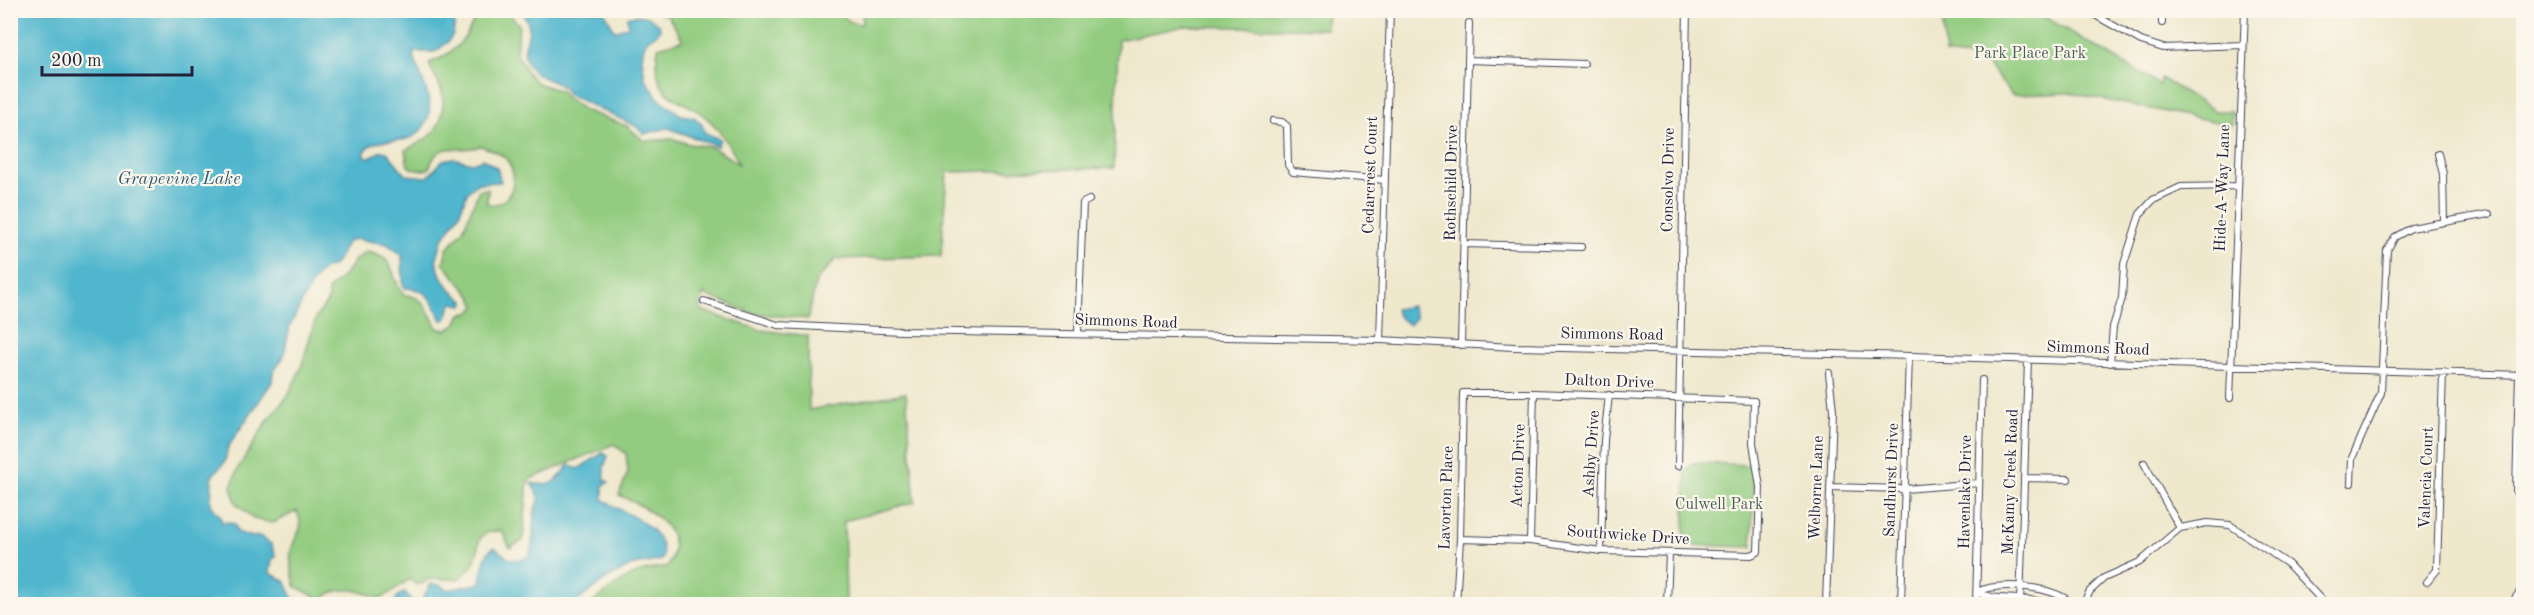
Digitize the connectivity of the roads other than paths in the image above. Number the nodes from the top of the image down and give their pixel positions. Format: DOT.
graph roads {
  1 [pos="1390,10"];
  2 [pos="1687,10"];
  3 [pos="2086,10"];
  4 [pos="2162,10"];
  5 [pos="2245,10"];
  6 [pos="1469,23"];
  7 [pos="2162,23"];
  8 [pos="2243,45"];
  9 [pos="1468,60"];
  10 [pos="1584,64"];
  11 [pos="1273,121"];
  12 [pos="2438,154"];
  13 [pos="1385,180"];
  14 [pos="2238,186"];
  15 [pos="1089,200"];
  16 [pos="2489,214"];
  17 [pos="2444,222"];
  18 [pos="1464,244"];
  19 [pos="1581,247"];
  20 [pos="704,301"];
  21 [pos="1078,333"];
  22 [pos="1380,340"];
  23 [pos="1461,345"];
  24 [pos="1680,350"];
  25 [pos="1909,356"];
  26 [pos="2028,360"];
  27 [pos="2110,363"];
  28 [pos="2231,366"];
  29 [pos="2383,370"];
  30 [pos="2443,372"];
  31 [pos="1829,373"];
  32 [pos="2521,375"];
  33 [pos="1982,380"];
  34 [pos="1463,393"];
  35 [pos="1534,393"];
  36 [pos="1609,395"];
  37 [pos="1679,397"];
  38 [pos="2230,398"];
  39 [pos="2144,463"];
  40 [pos="1678,466"];
  41 [pos="2025,478"];
  42 [pos="2068,479"];
  43 [pos="1980,483"];
  44 [pos="2351,483"];
  45 [pos="1830,487"];
  46 [pos="1905,489"];
  47 [pos="2523,514"];
  48 [pos="2180,528"];
  49 [pos="1460,539"];
  50 [pos="1530,541"];
  51 [pos="1601,551"];
  52 [pos="1758,552"];
  53 [pos="1669,553"];
  54 [pos="2427,582"];
  55 [pos="2523,586"];
  56 [pos="2021,587"];
  57 [pos="1977,592"];
  58 [pos="2021,601"];
  59 [pos="1456,604"];
  60 [pos="1667,604"];
  61 [pos="1826,604"];
  62 [pos="1901,604"];
  63 [pos="1976,604"];
  64 [pos="2049,604"];
  65 [pos="2073,604"];
  66 [pos="2083,604"];
  67 [pos="2324,604"];
  68 [pos="2511,604"];
  1 -- 13 [label="street, Cedarcrest Court"];
  2 -- 24 [label="street, Consolvo Drive"];
  3 -- 8 [label="street"];
  4 -- 7 [label="street"];
  5 -- 8 [label="street, Hide-A-Way Lane"];
  6 -- 9 [label="street, Rothschild Drive"];
  8 -- 14 [label="street, Hide-A-Way Lane"];
  9 -- 10 [label="street"];
  9 -- 18 [label="street, Rothschild Drive"];
  11 -- 13 [label="street"];
  12 -- 17 [label="street"];
  13 -- 22 [label="street, Cedarcrest Court"];
  14 -- 27 [label="street"];
  14 -- 28 [label="street, Hide-A-Way Lane"];
  15 -- 21 [label="street"];
  16 -- 17 [label="street"];
  17 -- 29 [label="street"];
  18 -- 19 [label="street"];
  18 -- 23 [label="street, Rothschild Drive"];
  20 -- 21 [label="street, Simmons Road"];
  21 -- 22 [label="street, Simmons Road"];
  22 -- 23 [label="street, Simmons Road"];
  23 -- 24 [label="street, Simmons Road"];
  24 -- 25 [label="street, Simmons Road"];
  24 -- 37 [label="street, Consolvo Drive"];
  25 -- 26 [label="street, Simmons Road"];
  25 -- 46 [label="street, Sandhurst Drive"];
  26 -- 27 [label="street, Simmons Road"];
  26 -- 41 [label="street, McKamy Creek Road"];
  27 -- 28 [label="street, Simmons Road"];
  28 -- 29 [label="street, Simmons Road"];
  28 -- 38 [label="street, Hide-A-Way Lane"];
  29 -- 30 [label="street, Simmons Road"];
  29 -- 44 [label="street"];
  30 -- 32 [label="street, Simmons Road"];
  30 -- 54 [label="street, Valencia Court"];
  31 -- 45 [label="street, Welborne Lane"];
  32 -- 47 [label="street"];
  33 -- 43 [label="street, Havenlake Drive"];
  34 -- 35 [label="street, Dalton Drive"];
  34 -- 49 [label="street, Lavorton Place"];
  35 -- 36 [label="street, Dalton Drive"];
  35 -- 50 [label="street, Acton Drive"];
  36 -- 37 [label="street, Dalton Drive"];
  36 -- 51 [label="street, Ashby Drive"];
  37 -- 40 [label="street, Consolvo Drive"];
  37 -- 52 [label="street, Dalton Drive"];
  39 -- 48 [label="street"];
  41 -- 42 [label="street"];
  41 -- 56 [label="street, McKamy Creek Road"];
  43 -- 46 [label="street"];
  43 -- 57 [label="street, Havenlake Drive"];
  45 -- 46 [label="street"];
  45 -- 61 [label="street, Welborne Lane"];
  46 -- 62 [label="street, Sandhurst Drive"];
  48 -- 66 [label="street"];
  48 -- 67 [label="street"];
  49 -- 50 [label="street, Southwicke Drive"];
  49 -- 59 [label="street, Lavorton Place"];
  50 -- 51 [label="street, Southwicke Drive"];
  51 -- 53 [label="street, Southwicke Drive"];
  52 -- 53 [label="street, Southwicke Drive"];
  53 -- 60 [label="street"];
  55 -- 68 [label="street"];
  56 -- 57 [label="street"];
  56 -- 58 [label="street, McKamy Creek Road"];
  56 -- 65 [label="street"];
  57 -- 58 [label="street"];
  57 -- 63 [label="street, Havenlake Drive"];
  58 -- 64 [label="street"];
}
